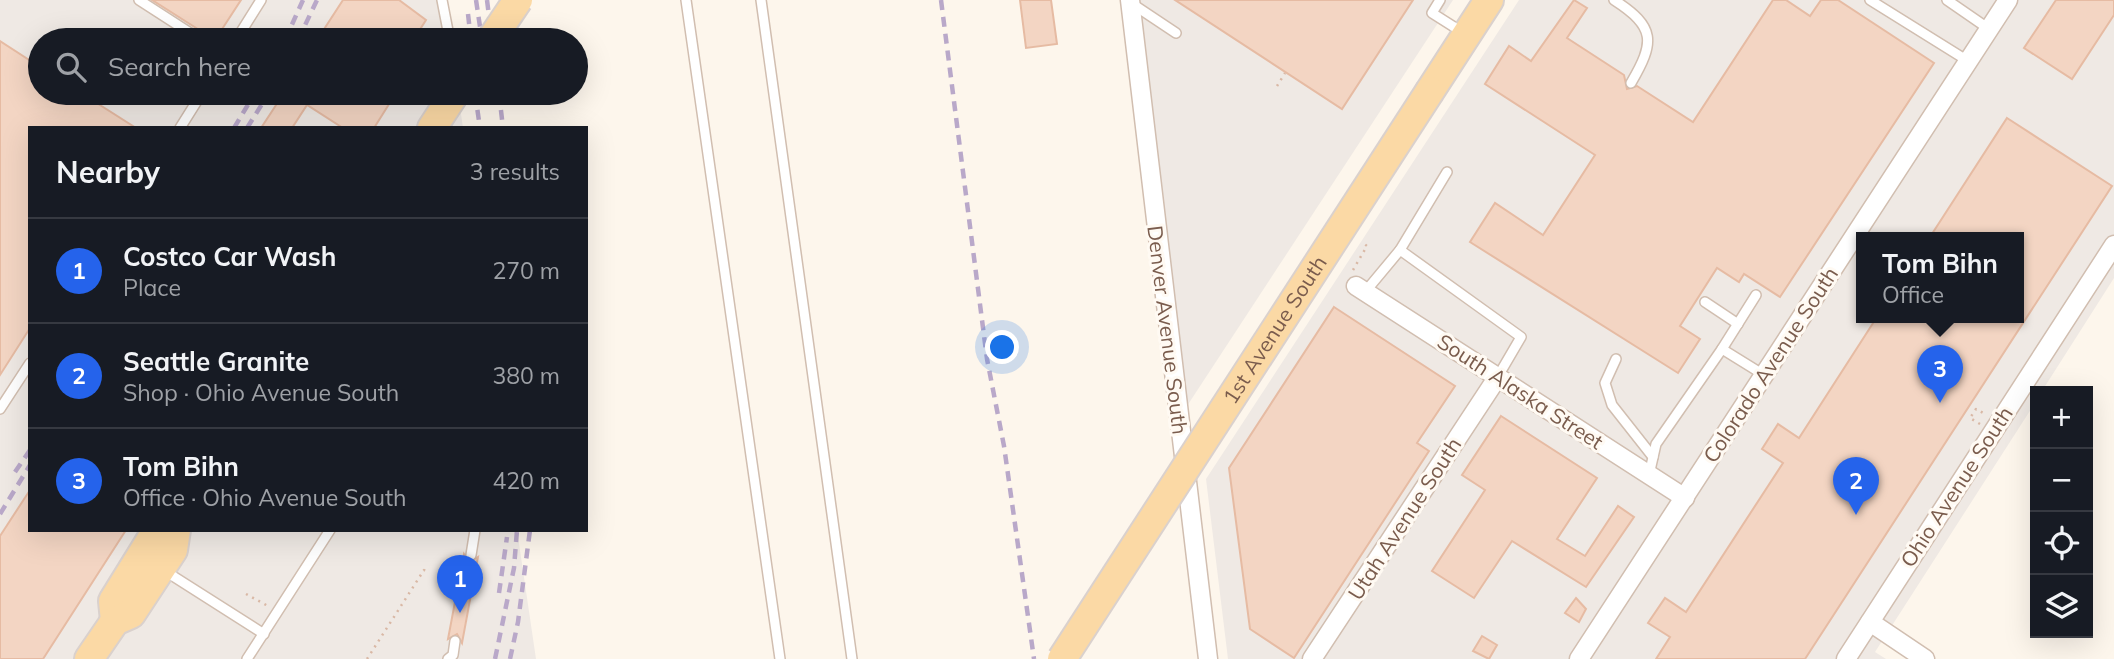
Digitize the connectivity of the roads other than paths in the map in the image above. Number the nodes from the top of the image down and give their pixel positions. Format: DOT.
graph roads {
  1 [pos="139,0"];
  2 [pos="261,0"];
  3 [pos="442,0"];
  4 [pos="518,0"];
  5 [pos="686,0"];
  6 [pos="761,0"];
  7 [pos="1440,0"];
  8 [pos="1489,0"];
  9 [pos="1614,0"];
  10 [pos="1870,0"];
  11 [pos="1947,0"];
  12 [pos="2008,0"];
  13 [pos="1130,1"];
  14 [pos="182,28"];
  15 [pos="244,28"];
  16 [pos="447,28"];
  17 [pos="499,28"];
  18 [pos="1989,29"];
  19 [pos="1176,33"];
  20 [pos="1466,35"];
  21 [pos="1968,61"];
  22 [pos="1631,83"];
  23 [pos="194,105"];
  24 [pos="447,105"];
  25 [pos="181,126"];
  26 [pos="433,126"];
  27 [pos="1447,172"];
  28 [pos="1857,232"];
  29 [pos="1856,233"];
  30 [pos="2114,245"];
  31 [pos="1400,250"];
  32 [pos="1360,289"];
  33 [pos="1756,295"];
  34 [pos="1705,302"];
  35 [pos="1738,324"];
  36 [pos="1722,349"];
  37 [pos="1616,359"];
  38 [pos="28,366"];
  39 [pos="1764,375"];
  40 [pos="1497,378"];
  41 [pos="0,409"];
  42 [pos="1653,457"];
  43 [pos="1649,475"];
  44 [pos="1685,498"];
  45 [pos="160,532"];
  46 [pos="176,532"];
  47 [pos="329,532"];
  48 [pos="475,532"];
  49 [pos="471,555"];
  50 [pos="161,569"];
  51 [pos="115,621"];
  52 [pos="1870,622"];
  53 [pos="264,634"];
  54 [pos="455,641"];
  55 [pos="89,659"];
  56 [pos="247,659"];
  57 [pos="448,659"];
  58 [pos="780,659"];
  59 [pos="852,659"];
  60 [pos="1062,659"];
  61 [pos="1208,659"];
  62 [pos="1312,659"];
  63 [pos="1579,659"];
  64 [pos="1846,659"];
  65 [pos="1926,659"];
  1 -- 14 [label="lane"];
  2 -- 15 [label="lane"];
  3 -- 16 [label="lane"];
  4 -- 17 [label="main road, bridge"];
  5 -- 58 [label="lane"];
  6 -- 59 [label="lane"];
  7 -- 20 [label="lane"];
  8 -- 20 [label="main road, 1st Avenue South"];
  9 -- 22 [label="lane"];
  10 -- 21 [label="lane"];
  11 -- 18 [label="lane"];
  12 -- 18 [label="street, Colorado Avenue South"];
  13 -- 19 [label="lane"];
  13 -- 61 [label="street, Denver Avenue South"];
  18 -- 21 [label="street, Colorado Avenue South"];
  20 -- 60 [label="main road, 1st Avenue South, bridge"];
  21 -- 28 [label="street, Colorado Avenue South"];
  23 -- 25 [label="lane"];
  24 -- 26 [label="main road"];
  27 -- 31 [label="lane"];
  29 -- 39 [label="street, Colorado Avenue South"];
  30 -- 52 [label="street, Ohio Avenue South"];
  31 -- 32 [label="lane"];
  31 -- 40 [label="lane"];
  32 -- 40 [label="street, South Alaska Street"];
  33 -- 35 [label="lane"];
  34 -- 35 [label="lane"];
  35 -- 36 [label="lane"];
  36 -- 39 [label="lane"];
  36 -- 42 [label="lane"];
  37 -- 42 [label="lane"];
  38 -- 41 [label="lane"];
  39 -- 44 [label="street, Colorado Avenue South"];
  40 -- 43 [label="street, South Alaska Street"];
  40 -- 62 [label="street, Utah Avenue South"];
  42 -- 43 [label="lane"];
  43 -- 44 [label="street, South Alaska Street"];
  44 -- 63 [label="street, Colorado Avenue South"];
  45 -- 51 [label="main road"];
  46 -- 50 [label="main road"];
  47 -- 53 [label="lane"];
  48 -- 49 [label="lane"];
  50 -- 51 [label="main road"];
  50 -- 53 [label="lane"];
  51 -- 55 [label="main road"];
  52 -- 64 [label="street, Ohio Avenue South"];
  52 -- 65 [label="street"];
  53 -- 56 [label="lane"];
  54 -- 57 [label="lane"];
}
